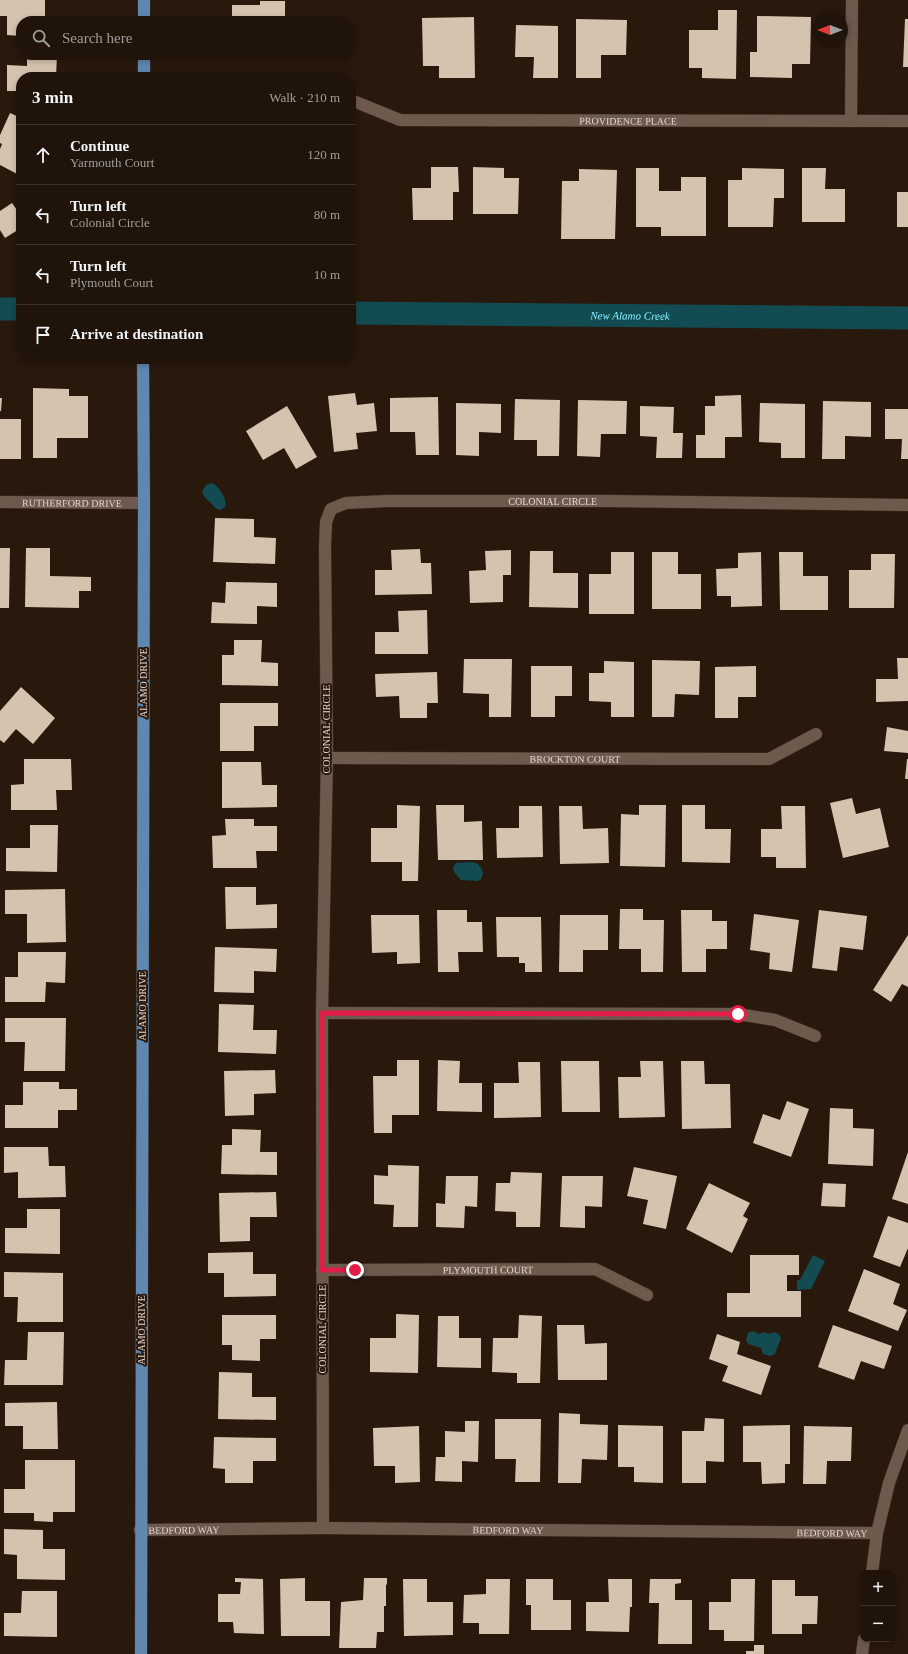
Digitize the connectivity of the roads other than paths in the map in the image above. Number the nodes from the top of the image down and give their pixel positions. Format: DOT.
graph roads {
  1 [pos="144,0"];
  2 [pos="852,0"];
  3 [pos="144,16"];
  4 [pos="144,60"];
  5 [pos="144,72"];
  6 [pos="356,102"];
  7 [pos="851,121"];
  8 [pos="908,121"];
  9 [pos="143,364"];
  10 [pos="0,502"];
  11 [pos="144,503"];
  12 [pos="908,506"];
  13 [pos="816,734"];
  14 [pos="327,758"];
  15 [pos="322,1013"];
  16 [pos="815,1036"];
  17 [pos="322,1270"];
  18 [pos="647,1295"];
  19 [pos="908,1430"];
  20 [pos="323,1528"];
  21 [pos="140,1530"];
  22 [pos="877,1533"];
  23 [pos="872,1570"];
  24 [pos="864,1642"];
  25 [pos="141,1654"];
  26 [pos="862,1654"];
  1 -- 3 [label="main road"];
  2 -- 7 [label="street"];
  4 -- 5 [label="main road"];
  6 -- 7 [label="street, PROVIDENCE PLACE"];
  7 -- 8 [label="street, PROVIDENCE PLACE"];
  9 -- 11 [label="main road, ALAMO DRIVE"];
  10 -- 11 [label="street, RUTHERFORD DRIVE"];
  11 -- 21 [label="main road, ALAMO DRIVE"];
  12 -- 14 [label="street, COLONIAL CIRCLE"];
  13 -- 14 [label="street, BROCKTON COURT"];
  14 -- 15 [label="street, COLONIAL CIRCLE"];
  15 -- 16 [label="street"];
  15 -- 17 [label="street, COLONIAL CIRCLE"];
  17 -- 18 [label="street, PLYMOUTH COURT"];
  17 -- 20 [label="street, COLONIAL CIRCLE"];
  19 -- 22 [label="street"];
  20 -- 21 [label="street, BEDFORD WAY"];
  20 -- 22 [label="street, BEDFORD WAY"];
  21 -- 25 [label="main road, ALAMO DRIVE"];
  22 -- 23 [label="street"];
  24 -- 26 [label="street"];
}
